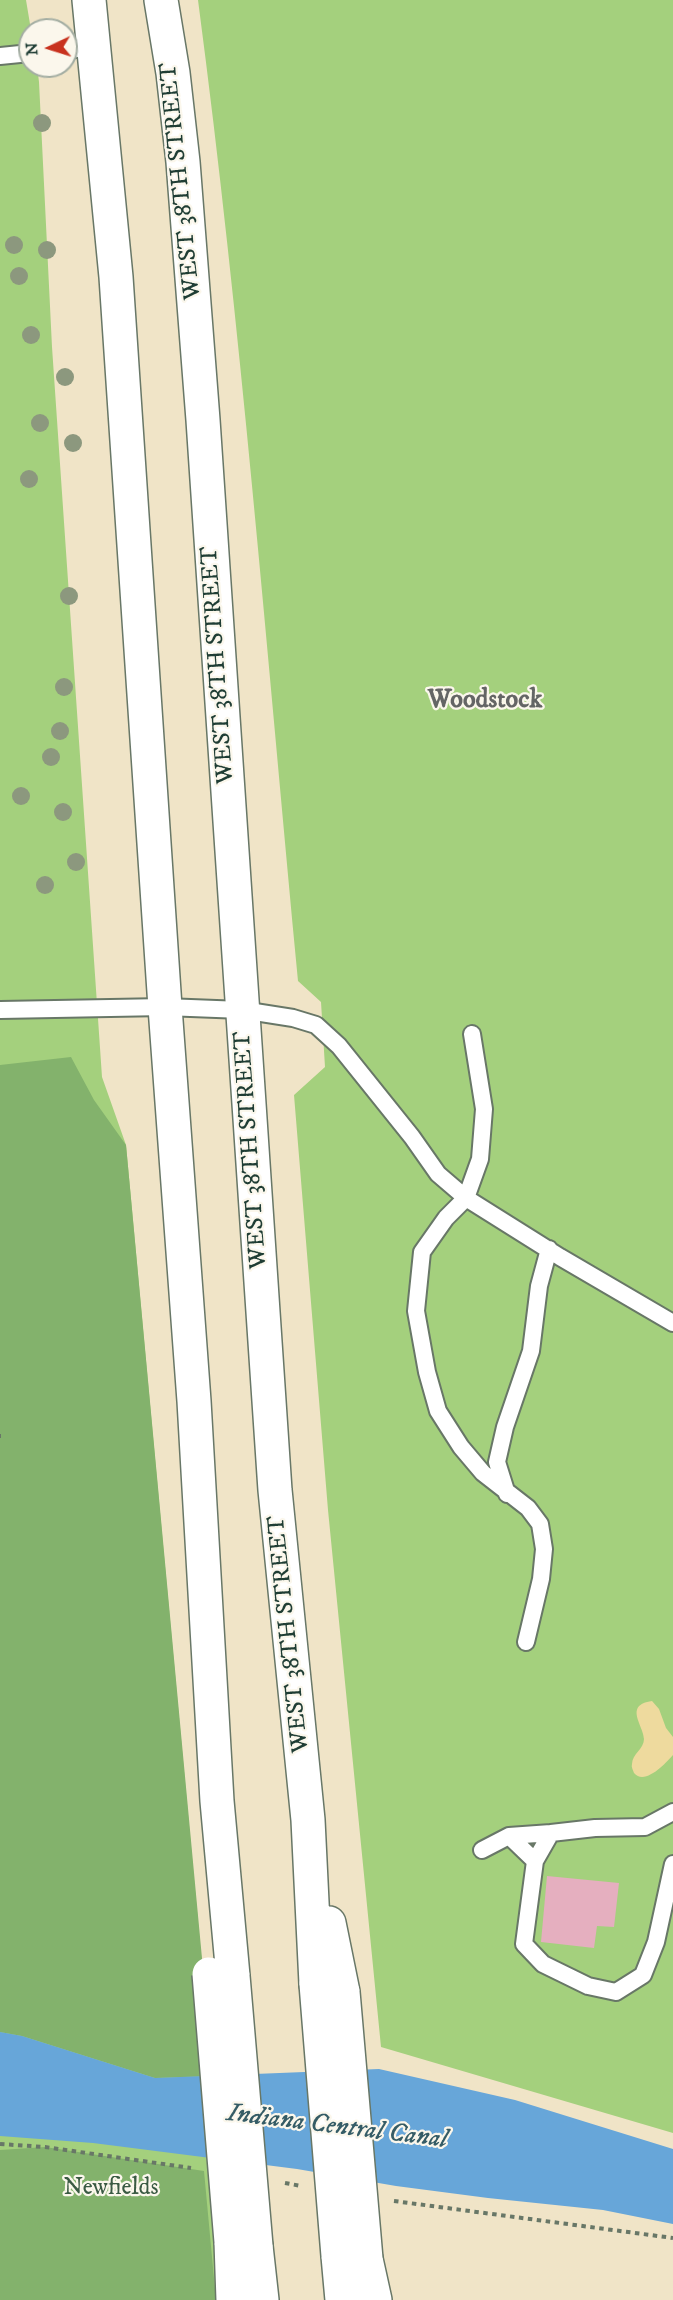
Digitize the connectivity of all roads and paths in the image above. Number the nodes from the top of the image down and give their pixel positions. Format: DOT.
graph roads {
  1 [pos="89,0"];
  2 [pos="161,0"];
  3 [pos="80,48"];
  4 [pos="18,54"];
  5 [pos="0,56"];
  6 [pos="165,1007"];
  7 [pos="0,1010"];
  8 [pos="242,1010"];
  9 [pos="472,1034"];
  10 [pos="466,1198"];
  11 [pos="549,1249"];
  12 [pos="673,1323"];
  13 [pos="507,1494"];
  14 [pos="526,1642"];
  15 [pos="673,1812"];
  16 [pos="551,1833"];
  17 [pos="509,1836"];
  18 [pos="482,1850"];
  19 [pos="536,1861"];
  20 [pos="673,1864"];
  21 [pos="243,2244"];
  22 [pos="352,2258"];
  23 [pos="232,2300"];
  24 [pos="262,2300"];
  25 [pos="342,2300"];
  26 [pos="375,2300"];
  1 -- 3 [label="main road"];
  2 -- 8 [label="main road, WEST 38TH STREET"];
  3 -- 6 [label="main road"];
  4 -- 5 [label="lane"];
  6 -- 7 [label="lane"];
  6 -- 8 [label="lane"];
  6 -- 21 [label="main road, bridge"];
  8 -- 10 [label="lane"];
  8 -- 22 [label="main road, WEST 38TH STREET, bridge"];
  9 -- 10 [label="lane"];
  10 -- 11 [label="lane"];
  10 -- 13 [label="lane"];
  11 -- 12 [label="lane"];
  11 -- 13 [label="lane"];
  13 -- 14 [label="lane"];
  15 -- 16 [label="lane"];
  16 -- 17 [label="lane"];
  16 -- 19 [label="lane"];
  17 -- 18 [label="lane"];
  17 -- 19 [label="lane"];
  19 -- 20 [label="lane"];
  21 -- 23 [label="main road"];
  21 -- 24 [label="main road"];
  22 -- 25 [label="main road, WEST 38TH STREET"];
  22 -- 26 [label="main road"];
}
